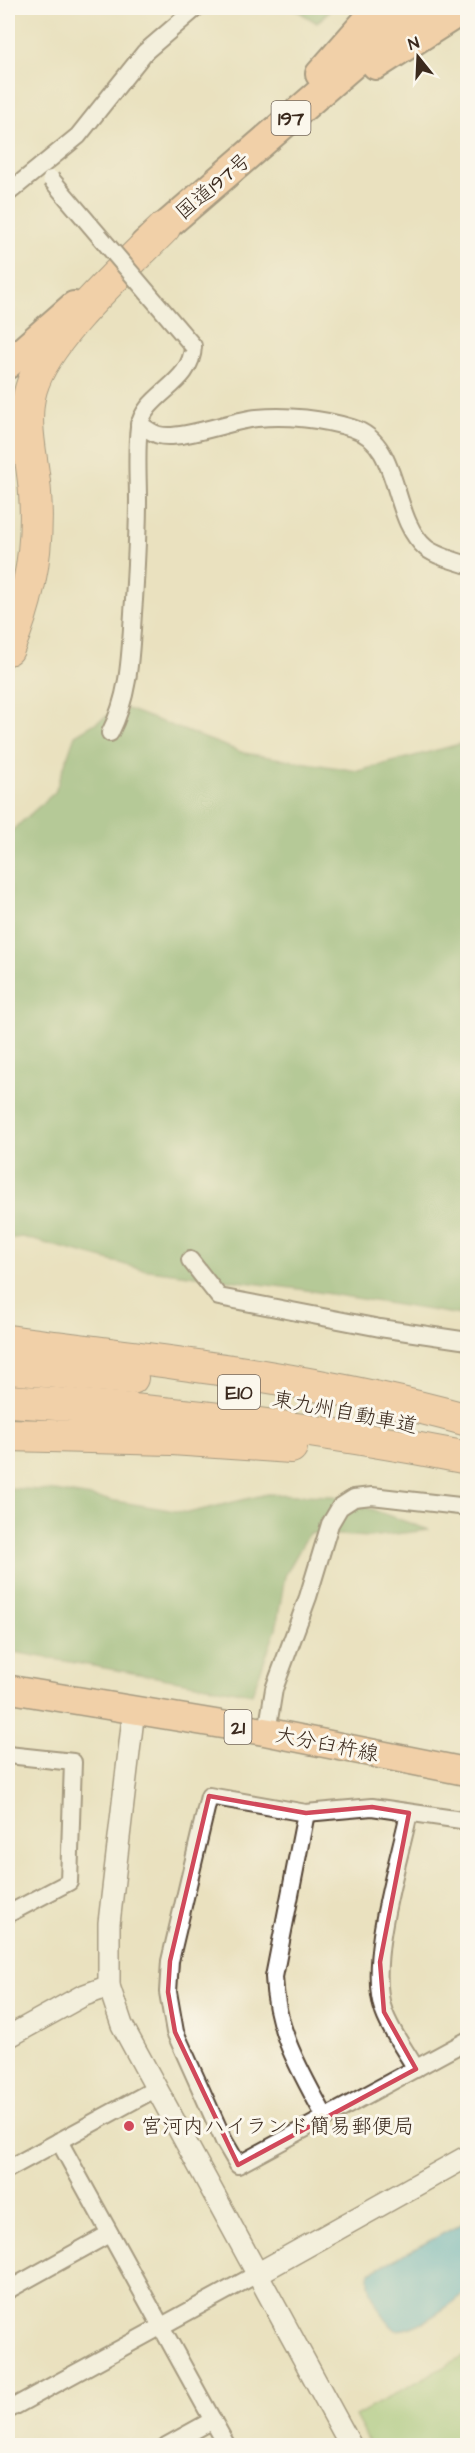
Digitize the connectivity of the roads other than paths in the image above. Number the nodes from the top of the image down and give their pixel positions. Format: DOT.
graph roads {
  1 [pos="196,8"];
  2 [pos="378,8"];
  3 [pos="418,8"];
  4 [pos="465,8"];
  5 [pos="255,151"];
  6 [pos="46,173"];
  7 [pos="8,193"];
  8 [pos="164,228"];
  9 [pos="8,364"];
  10 [pos="140,424"];
  11 [pos="468,566"];
  12 [pos="8,649"];
  13 [pos="110,733"];
  14 [pos="190,1260"];
  15 [pos="8,1341"];
  16 [pos="468,1341"];
  17 [pos="8,1368"];
  18 [pos="8,1401"];
  19 [pos="468,1420"];
  20 [pos="8,1435"];
  21 [pos="468,1437"];
  22 [pos="468,1458"];
  23 [pos="468,1465"];
  24 [pos="468,1507"];
  25 [pos="8,1689"];
  26 [pos="134,1709"];
  27 [pos="267,1732"];
  28 [pos="8,1755"];
  29 [pos="468,1772"];
  30 [pos="409,1813"];
  31 [pos="306,1814"];
  32 [pos="468,1821"];
  33 [pos="8,1914"];
  34 [pos="109,1986"];
  35 [pos="8,2037"];
  36 [pos="468,2040"];
  37 [pos="416,2068"];
  38 [pos="155,2089"];
  39 [pos="325,2117"];
  40 [pos="59,2141"];
  41 [pos="468,2156"];
  42 [pos="8,2169"];
  43 [pos="109,2234"];
  44 [pos="257,2274"];
  45 [pos="8,2290"];
  46 [pos="161,2327"];
  47 [pos="8,2410"];
  48 [pos="213,2420"];
  49 [pos="166,2445"];
  50 [pos="227,2445"];
  51 [pos="351,2445"];
  1 -- 6 [label="street"];
  2 -- 5 [label="highway"];
  3 -- 5 [label="highway, 国道197号 / 197"];
  4 -- 5 [label="highway"];
  5 -- 8 [label="highway, 国道197号 / 197"];
  6 -- 7 [label="street"];
  6 -- 10 [label="street, bridge"];
  8 -- 9 [label="highway, 国道197号 / 197"];
  8 -- 12 [label="highway"];
  10 -- 11 [label="street"];
  10 -- 13 [label="street"];
  14 -- 16 [label="street"];
  15 -- 19 [label="highway"];
  17 -- 21 [label="highway, 東九州自動車道 / E10"];
  18 -- 22 [label="highway, 東九州自動車道 / E10"];
  20 -- 23 [label="highway"];
  24 -- 27 [label="street"];
  25 -- 26 [label="main road, 大分臼杵線 / 21"];
  26 -- 27 [label="main road, 大分臼杵線 / 21"];
  26 -- 34 [label="street"];
  27 -- 29 [label="main road, 大分臼杵線 / 21"];
  28 -- 33 [label="street"];
  30 -- 31 [label="street"];
  30 -- 32 [label="street"];
  30 -- 37 [label="street"];
  31 -- 39 [label="street"];
  31 -- 39 [label="street"];
  34 -- 35 [label="street"];
  34 -- 38 [label="street"];
  36 -- 37 [label="street"];
  37 -- 39 [label="street"];
  38 -- 40 [label="street"];
  38 -- 44 [label="street"];
  40 -- 42 [label="street"];
  40 -- 43 [label="street"];
  41 -- 44 [label="street"];
  43 -- 45 [label="street"];
  43 -- 46 [label="street"];
  44 -- 46 [label="street"];
  44 -- 51 [label="street"];
  46 -- 47 [label="street"];
  46 -- 48 [label="street"];
  48 -- 49 [label="street"];
  48 -- 50 [label="street"];
}
